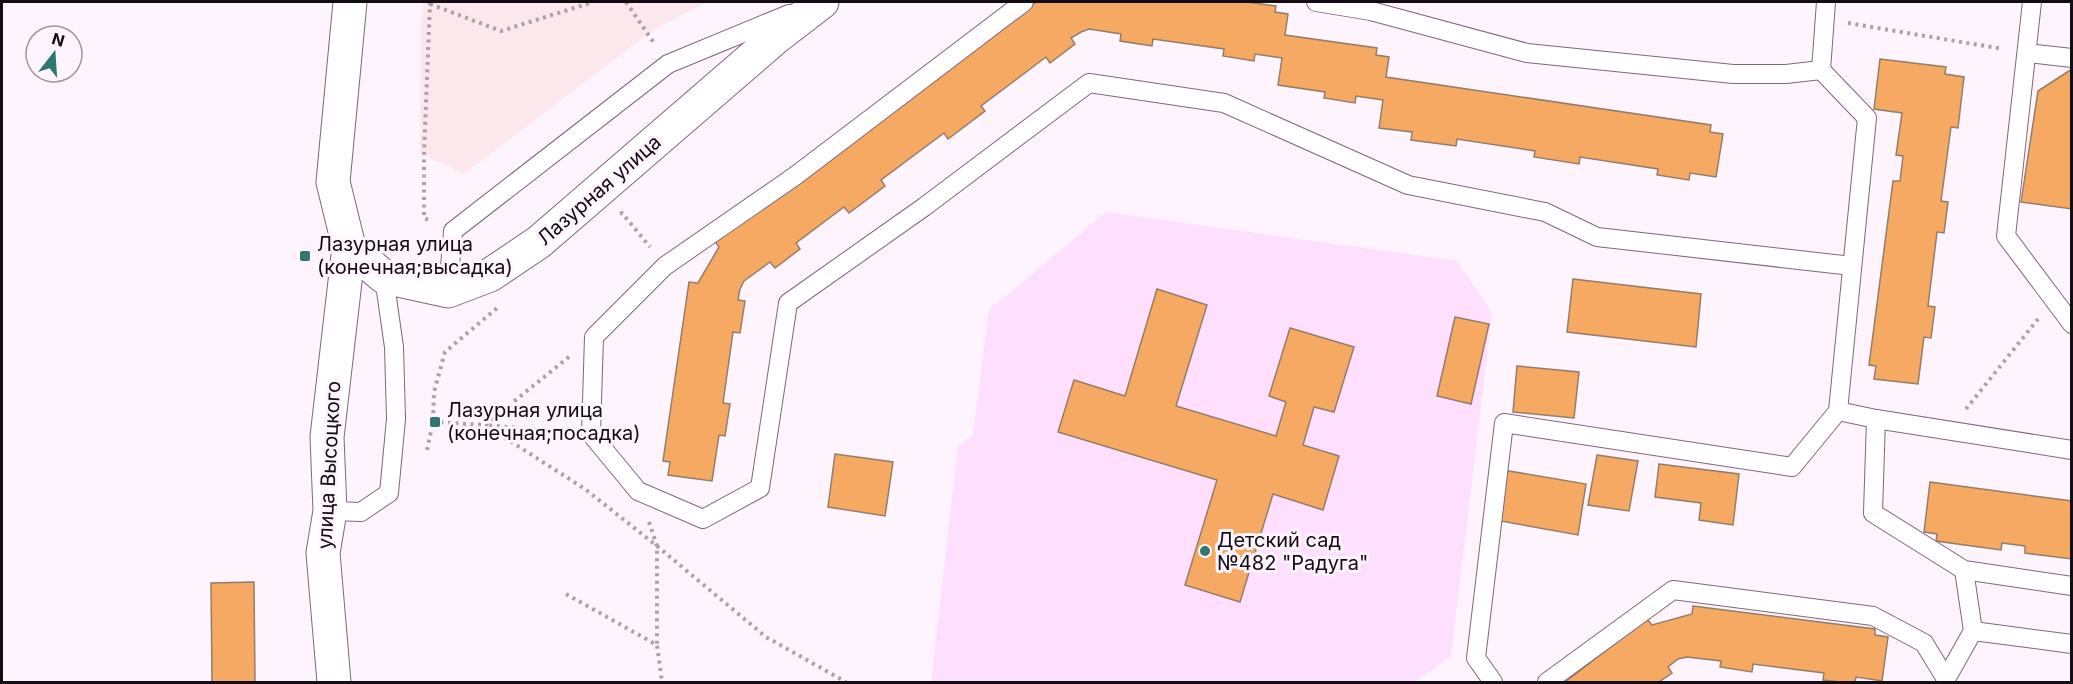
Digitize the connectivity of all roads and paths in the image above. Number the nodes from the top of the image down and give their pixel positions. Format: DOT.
graph roads {
  1 [pos="350,2"];
  2 [pos="593,2"];
  3 [pos="626,2"];
  4 [pos="821,2"];
  5 [pos="1024,2"];
  6 [pos="1316,2"];
  7 [pos="2032,2"];
  8 [pos="430,3"];
  9 [pos="1825,10"];
  10 [pos="2027,53"];
  11 [pos="2072,58"];
  12 [pos="669,64"];
  13 [pos="1821,70"];
  14 [pos="622,213"];
  15 [pos="453,231"];
  16 [pos="349,247"];
  17 [pos="665,266"];
  18 [pos="1852,266"];
  19 [pos="384,277"];
  20 [pos="448,291"];
  21 [pos="2054,300"];
  22 [pos="2072,324"];
  23 [pos="594,337"];
  24 [pos="434,392"];
  25 [pos="1838,411"];
  26 [pos="1876,419"];
  27 [pos="433,422"];
  28 [pos="485,425"];
  29 [pos="1948,430"];
  30 [pos="591,434"];
  31 [pos="427,450"];
  32 [pos="2072,450"];
  33 [pos="638,490"];
  34 [pos="330,511"];
  35 [pos="657,546"];
  36 [pos="1964,570"];
  37 [pos="2072,586"];
  38 [pos="566,594"];
  39 [pos="1973,631"];
  40 [pos="2072,644"];
  41 [pos="657,645"];
  42 [pos="1946,681"];
  43 [pos="334,682"];
  44 [pos="662,682"];
  45 [pos="846,682"];
  46 [pos="1493,682"];
  47 [pos="1547,682"];
  1 -- 16 [label="street"];
  2 -- 8 [label="path"];
  3 -- 12 [label="path"];
  4 -- 12 [label="lane"];
  4 -- 20 [label="street, Лазурная улица"];
  5 -- 17 [label="lane"];
  6 -- 13 [label="lane"];
  7 -- 10 [label="lane"];
  8 -- 15 [label="path"];
  9 -- 10 [label="path"];
  9 -- 13 [label="lane"];
  10 -- 11 [label="lane"];
  10 -- 21 [label="lane"];
  12 -- 15 [label="lane"];
  13 -- 18 [label="lane"];
  14 -- 17 [label="path"];
  15 -- 20 [label="lane"];
  16 -- 19 [label="street"];
  16 -- 34 [label="street, улица Высоцкого"];
  17 -- 23 [label="lane"];
  18 -- 25 [label="lane"];
  18 -- 33 [label="lane"];
  19 -- 20 [label="street"];
  19 -- 34 [label="lane"];
  21 -- 22 [label="lane"];
  21 -- 29 [label="path"];
  23 -- 28 [label="path"];
  23 -- 30 [label="lane"];
  24 -- 27 [label="path"];
  25 -- 26 [label="lane"];
  25 -- 46 [label="lane"];
  26 -- 29 [label="lane"];
  26 -- 36 [label="lane"];
  27 -- 28 [label="path"];
  27 -- 31 [label="path"];
  28 -- 30 [label="path"];
  28 -- 35 [label="path"];
  29 -- 32 [label="lane"];
  30 -- 33 [label="lane"];
  33 -- 35 [label="path"];
  34 -- 43 [label="street, улица Высоцкого"];
  35 -- 41 [label="path"];
  35 -- 45 [label="path"];
  36 -- 37 [label="lane"];
  36 -- 39 [label="lane"];
  38 -- 41 [label="path"];
  39 -- 40 [label="lane"];
  39 -- 42 [label="lane"];
  41 -- 44 [label="path"];
  42 -- 47 [label="lane"];
}
